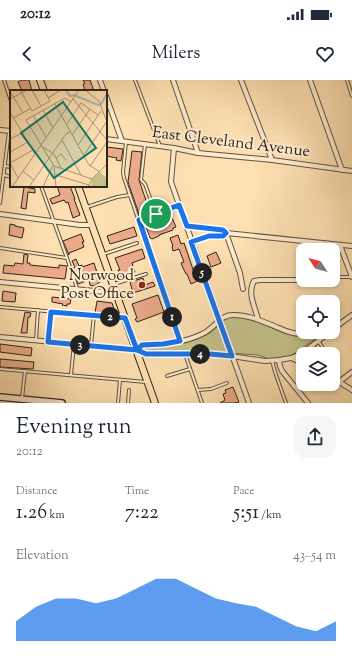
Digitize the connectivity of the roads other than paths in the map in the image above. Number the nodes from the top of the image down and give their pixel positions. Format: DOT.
graph roads {
  1 [pos="4,80"];
  2 [pos="40,80"];
  3 [pos="100,80"];
  4 [pos="135,80"];
  5 [pos="173,80"];
  6 [pos="241,80"];
  7 [pos="310,80"];
  8 [pos="347,80"];
  9 [pos="44,90"];
  10 [pos="104,90"];
  11 [pos="352,96"];
  12 [pos="10,97"];
  13 [pos="107,99"];
  14 [pos="0,130"];
  15 [pos="10,131"];
  16 [pos="107,139"];
  17 [pos="124,142"];
  18 [pos="145,144"];
  19 [pos="160,146"];
  20 [pos="174,148"];
  21 [pos="198,153"];
  22 [pos="272,160"];
  23 [pos="5,166"];
  24 [pos="10,167"];
  25 [pos="342,170"];
  26 [pos="352,171"];
  27 [pos="4,175"];
  28 [pos="10,176"];
  29 [pos="41,187"];
  30 [pos="78,187"];
  31 [pos="130,195"];
  32 [pos="0,203"];
  33 [pos="179,205"];
  34 [pos="86,207"];
  35 [pos="0,214"];
  36 [pos="156,214"];
  37 [pos="139,220"];
  38 [pos="54,222"];
  39 [pos="92,225"];
  40 [pos="187,226"];
  41 [pos="226,233"];
  42 [pos="137,242"];
  43 [pos="191,242"];
  44 [pos="321,243"];
  45 [pos="340,245"];
  46 [pos="352,246"];
  47 [pos="0,248"];
  48 [pos="102,254"];
  49 [pos="67,258"];
  50 [pos="146,274"];
  51 [pos="340,277"];
  52 [pos="352,277"];
  53 [pos="296,280"];
  54 [pos="0,282"];
  55 [pos="113,284"];
  56 [pos="242,288"];
  57 [pos="77,289"];
  58 [pos="116,293"];
  59 [pos="0,307"];
  60 [pos="38,310"];
  61 [pos="51,312"];
  62 [pos="94,315"];
  63 [pos="352,315"];
  64 [pos="125,318"];
  65 [pos="258,319"];
  66 [pos="220,320"];
  67 [pos="340,324"];
  68 [pos="296,333"];
  69 [pos="0,337"];
  70 [pos="321,339"];
  71 [pos="36,341"];
  72 [pos="180,341"];
  73 [pos="318,341"];
  74 [pos="48,342"];
  75 [pos="74,344"];
  76 [pos="91,346"];
  77 [pos="322,347"];
  78 [pos="137,350"];
  79 [pos="185,354"];
  80 [pos="232,356"];
  81 [pos="291,358"];
  82 [pos="279,360"];
  83 [pos="296,360"];
  84 [pos="272,361"];
  85 [pos="0,368"];
  86 [pos="190,369"];
  87 [pos="25,371"];
  88 [pos="351,373"];
  89 [pos="71,375"];
  90 [pos="168,376"];
  91 [pos="120,380"];
  92 [pos="340,381"];
  93 [pos="148,382"];
  94 [pos="227,383"];
  95 [pos="340,383"];
  96 [pos="129,390"];
  97 [pos="198,390"];
  98 [pos="352,390"];
  99 [pos="2,399"];
  100 [pos="22,399"];
  101 [pos="62,403"];
  102 [pos="118,403"];
  103 [pos="128,403"];
  104 [pos="155,403"];
  105 [pos="202,403"];
  106 [pos="249,403"];
  107 [pos="286,403"];
  108 [pos="308,403"];
  1 -- 12 [label="lane"];
  2 -- 9 [label="main road"];
  3 -- 10 [label="street"];
  4 -- 19 [label="lane"];
  5 -- 21 [label="street"];
  6 -- 22 [label="street"];
  7 -- 25 [label="street"];
  8 -- 11 [label="lane"];
  13 -- 17 [label="street"];
  14 -- 15 [label="street"];
  15 -- 23 [label="lane"];
  16 -- 17 [label="street, East Cleveland Avenue"];
  17 -- 18 [label="street, East Cleveland Avenue"];
  17 -- 31 [label="lane"];
  18 -- 19 [label="street, East Cleveland Avenue"];
  18 -- 36 [label="lane"];
  19 -- 20 [label="street, East Cleveland Avenue"];
  20 -- 21 [label="street, East Cleveland Avenue"];
  20 -- 33 [label="street"];
  21 -- 22 [label="street, East Cleveland Avenue"];
  22 -- 25 [label="street, East Cleveland Avenue"];
  23 -- 24 [label="lane"];
  23 -- 27 [label="lane"];
  25 -- 26 [label="street, East Cleveland Avenue"];
  27 -- 28 [label="lane"];
  27 -- 32 [label="lane"];
  29 -- 38 [label="lane"];
  30 -- 34 [label="main road"];
  31 -- 34 [label="lane"];
  31 -- 37 [label="lane"];
  33 -- 36 [label="lane"];
  33 -- 40 [label="street"];
  34 -- 39 [label="main road"];
  35 -- 38 [label="street"];
  36 -- 37 [label="lane"];
  37 -- 72 [label="lane"];
  38 -- 39 [label="street"];
  38 -- 49 [label="lane"];
  39 -- 48 [label="main road"];
  40 -- 41 [label="street"];
  40 -- 43 [label="street"];
  41 -- 43 [label="street"];
  41 -- 44 [label="street"];
  41 -- 56 [label="street"];
  42 -- 48 [label="lane"];
  43 -- 66 [label="street"];
  45 -- 46 [label="street"];
  45 -- 52 [label="street"];
  47 -- 49 [label="lane"];
  48 -- 55 [label="main road"];
  49 -- 57 [label="lane"];
  50 -- 55 [label="lane"];
  51 -- 52 [label="lane"];
  53 -- 65 [label="street"];
  54 -- 57 [label="street"];
  55 -- 58 [label="main road"];
  57 -- 58 [label="street"];
  58 -- 64 [label="main road"];
  59 -- 60 [label="lane"];
  60 -- 61 [label="lane"];
  60 -- 71 [label="lane"];
  61 -- 62 [label="lane"];
  61 -- 74 [label="lane"];
  62 -- 64 [label="lane"];
  62 -- 76 [label="lane"];
  63 -- 67 [label="street"];
  64 -- 78 [label="main road"];
  65 -- 66 [label="street"];
  65 -- 68 [label="street"];
  66 -- 72 [label="street"];
  66 -- 80 [label="street"];
  69 -- 71 [label="street"];
  70 -- 73 [label="street"];
  71 -- 74 [label="street"];
  72 -- 78 [label="street"];
  73 -- 77 [label="lane"];
  73 -- 81 [label="street"];
  74 -- 75 [label="street"];
  75 -- 76 [label="street"];
  75 -- 89 [label="lane"];
  76 -- 78 [label="street"];
  78 -- 79 [label="street"];
  78 -- 93 [label="main road"];
  79 -- 80 [label="street"];
  79 -- 86 [label="lane"];
  80 -- 84 [label="street"];
  80 -- 106 [label="street"];
  81 -- 82 [label="street"];
  81 -- 83 [label="street"];
  82 -- 84 [label="street"];
  82 -- 108 [label="street"];
  84 -- 107 [label="lane"];
  85 -- 87 [label="lane"];
  86 -- 90 [label="lane"];
  86 -- 97 [label="lane"];
  87 -- 89 [label="lane"];
  87 -- 100 [label="lane"];
  88 -- 92 [label="street"];
  89 -- 91 [label="lane"];
  91 -- 93 [label="lane"];
  91 -- 102 [label="lane"];
  93 -- 104 [label="main road"];
  94 -- 97 [label="lane"];
  95 -- 98 [label="street"];
  96 -- 103 [label="lane"];
  97 -- 105 [label="lane"];
  99 -- 100 [label="street"];
  100 -- 101 [label="street"];
}
